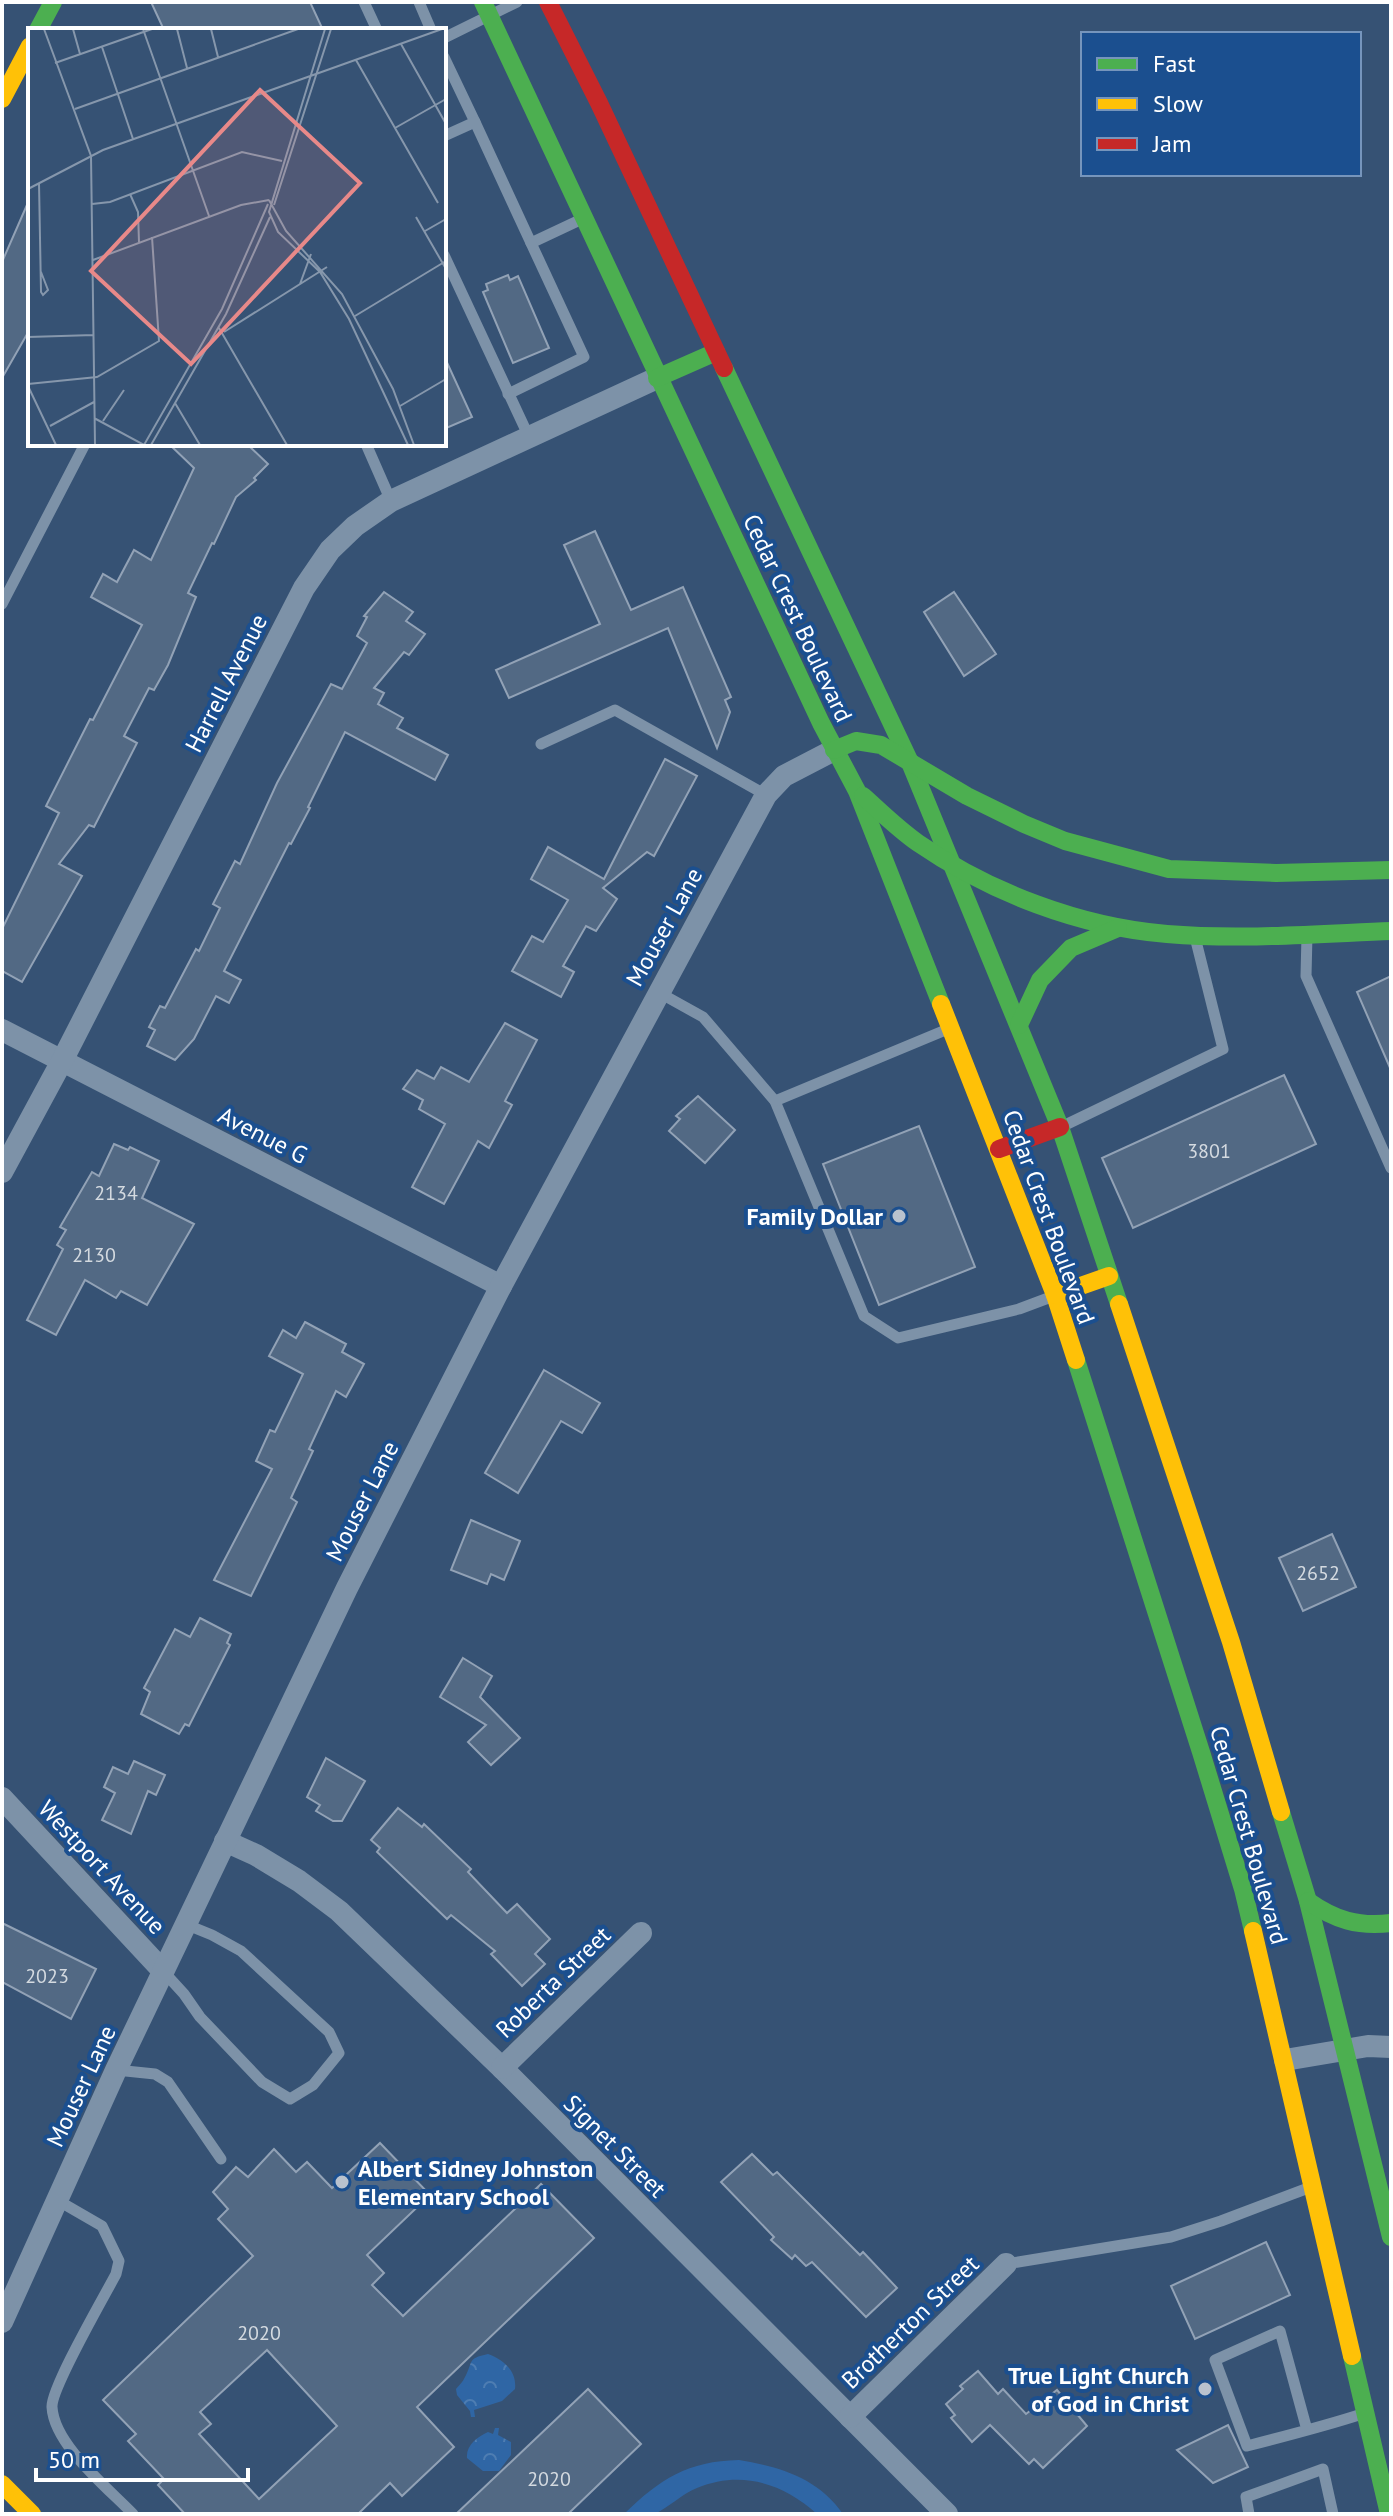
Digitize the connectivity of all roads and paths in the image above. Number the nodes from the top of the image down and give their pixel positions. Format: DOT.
graph roads {
  1 [pos="53,2"];
  2 [pos="364,2"];
  3 [pos="419,2"];
  4 [pos="517,2"];
  5 [pos="548,2"];
  6 [pos="486,9"];
  7 [pos="39,28"];
  8 [pos="376,28"];
  9 [pos="430,28"];
  10 [pos="446,37"];
  11 [pos="28,50"];
  12 [pos="446,61"];
  13 [pos="2,99"];
  14 [pos="475,122"];
  15 [pos="446,135"];
  16 [pos="583,219"];
  17 [pos="531,243"];
  18 [pos="446,259"];
  19 [pos="716,352"];
  20 [pos="657,378"];
  21 [pos="508,394"];
  22 [pos="529,437"];
  23 [pos="84,446"];
  24 [pos="367,446"];
  25 [pos="391,501"];
  26 [pos="2,604"];
  27 [pos="541,744"];
  28 [pos="834,750"];
  29 [pos="909,760"];
  30 [pos="857,791"];
  31 [pos="766,795"];
  32 [pos="951,863"];
  33 [pos="1391,870"];
  34 [pos="1118,928"];
  35 [pos="1391,931"];
  36 [pos="1307,933"];
  37 [pos="1194,936"];
  38 [pos="658,992"];
  39 [pos="1019,1025"];
  40 [pos="952,1027"];
  41 [pos="2,1030"];
  42 [pos="62,1061"];
  43 [pos="775,1101"];
  44 [pos="1060,1127"];
  45 [pos="999,1149"];
  46 [pos="1391,1168"];
  47 [pos="2,1172"];
  48 [pos="1109,1276"];
  49 [pos="501,1286"];
  50 [pos="1055,1295"];
  51 [pos="2,1798"];
  52 [pos="225,1841"];
  53 [pos="1308,1901"];
  54 [pos="1391,1923"];
  55 [pos="185,1924"];
  56 [pos="641,1933"];
  57 [pos="163,1971"];
  58 [pos="1391,2047"];
  59 [pos="1343,2050"];
  60 [pos="1285,2060"];
  61 [pos="502,2068"];
  62 [pos="116,2070"];
  63 [pos="221,2159"];
  64 [pos="1314,2186"];
  65 [pos="57,2200"];
  66 [pos="1391,2237"];
  67 [pos="1006,2264"];
  68 [pos="2,2322"];
  69 [pos="1367,2412"];
  70 [pos="850,2417"];
  71 [pos="1307,2430"];
  72 [pos="2,2484"];
  73 [pos="32,2514"];
  74 [pos="133,2514"];
  75 [pos="947,2514"];
  76 [pos="1249,2514"];
  77 [pos="1333,2514"];
  78 [pos="1389,2514"];
  1 -- 7 [label="street"];
  2 -- 8 [label="lane"];
  3 -- 9 [label="lane"];
  4 -- 6 [label="lane"];
  5 -- 19 [label="street, Cedar Crest Boulevard"];
  6 -- 10 [label="lane"];
  6 -- 16 [label="street, Cedar Crest Boulevard"];
  11 -- 13 [label="street"];
  12 -- 14 [label="lane"];
  14 -- 15 [label="lane"];
  14 -- 17 [label="lane"];
  16 -- 17 [label="lane"];
  16 -- 20 [label="street, Cedar Crest Boulevard"];
  17 -- 21 [label="lane"];
  18 -- 21 [label="lane"];
  19 -- 20 [label="street"];
  19 -- 29 [label="street, Cedar Crest Boulevard"];
  20 -- 22 [label="street, Harrell Avenue"];
  20 -- 28 [label="street, Cedar Crest Boulevard"];
  21 -- 22 [label="lane"];
  22 -- 25 [label="street, Harrell Avenue"];
  23 -- 26 [label="lane"];
  24 -- 25 [label="lane"];
  25 -- 42 [label="street, Harrell Avenue"];
  27 -- 31 [label="lane"];
  28 -- 29 [label="street"];
  28 -- 30 [label="street, Cedar Crest Boulevard"];
  28 -- 31 [label="street, Mouser Lane"];
  29 -- 32 [label="street, Cedar Crest Boulevard"];
  29 -- 33 [label="street"];
  30 -- 32 [label="street"];
  30 -- 40 [label="street, Cedar Crest Boulevard"];
  31 -- 38 [label="street, Mouser Lane"];
  32 -- 34 [label="street"];
  32 -- 39 [label="street, Cedar Crest Boulevard"];
  34 -- 37 [label="street"];
  34 -- 39 [label="street"];
  35 -- 36 [label="street"];
  36 -- 37 [label="street"];
  36 -- 46 [label="lane"];
  37 -- 44 [label="lane"];
  38 -- 43 [label="lane"];
  38 -- 49 [label="street, Mouser Lane"];
  39 -- 44 [label="street, Cedar Crest Boulevard"];
  40 -- 43 [label="lane"];
  40 -- 45 [label="street, Cedar Crest Boulevard"];
  41 -- 42 [label="street, Avenue G"];
  42 -- 47 [label="street, Harrell Avenue"];
  42 -- 49 [label="street, Avenue G"];
  43 -- 50 [label="lane"];
  44 -- 45 [label="street"];
  44 -- 48 [label="street, Cedar Crest Boulevard"];
  45 -- 50 [label="street, Cedar Crest Boulevard"];
  48 -- 50 [label="street"];
  48 -- 53 [label="street, Cedar Crest Boulevard"];
  49 -- 52 [label="street, Mouser Lane"];
  50 -- 60 [label="street, Cedar Crest Boulevard"];
  51 -- 57 [label="street, Westport Avenue"];
  52 -- 55 [label="street, Mouser Lane"];
  52 -- 61 [label="street, Signet Street"];
  53 -- 54 [label="street"];
  53 -- 59 [label="street, Cedar Crest Boulevard"];
  55 -- 57 [label="street, Mouser Lane"];
  55 -- 57 [label="lane"];
  56 -- 61 [label="street, Roberta Street"];
  57 -- 62 [label="street, Mouser Lane"];
  58 -- 59 [label="street"];
  59 -- 60 [label="street"];
  59 -- 66 [label="street, Cedar Crest Boulevard"];
  60 -- 64 [label="street, Cedar Crest Boulevard"];
  61 -- 70 [label="street, Signet Street"];
  62 -- 63 [label="lane"];
  62 -- 65 [label="street, Mouser Lane"];
  64 -- 67 [label="lane"];
  64 -- 69 [label="street, Cedar Crest Boulevard"];
  65 -- 68 [label="street, Mouser Lane"];
  65 -- 74 [label="lane"];
  67 -- 70 [label="street, Brotherton Street"];
  69 -- 71 [label="lane"];
  69 -- 78 [label="street, Cedar Crest Boulevard"];
  70 -- 75 [label="street, Signet Street"];
  71 -- 71 [label="lane"];
  72 -- 73 [label="street"];
  76 -- 77 [label="lane"];
}
